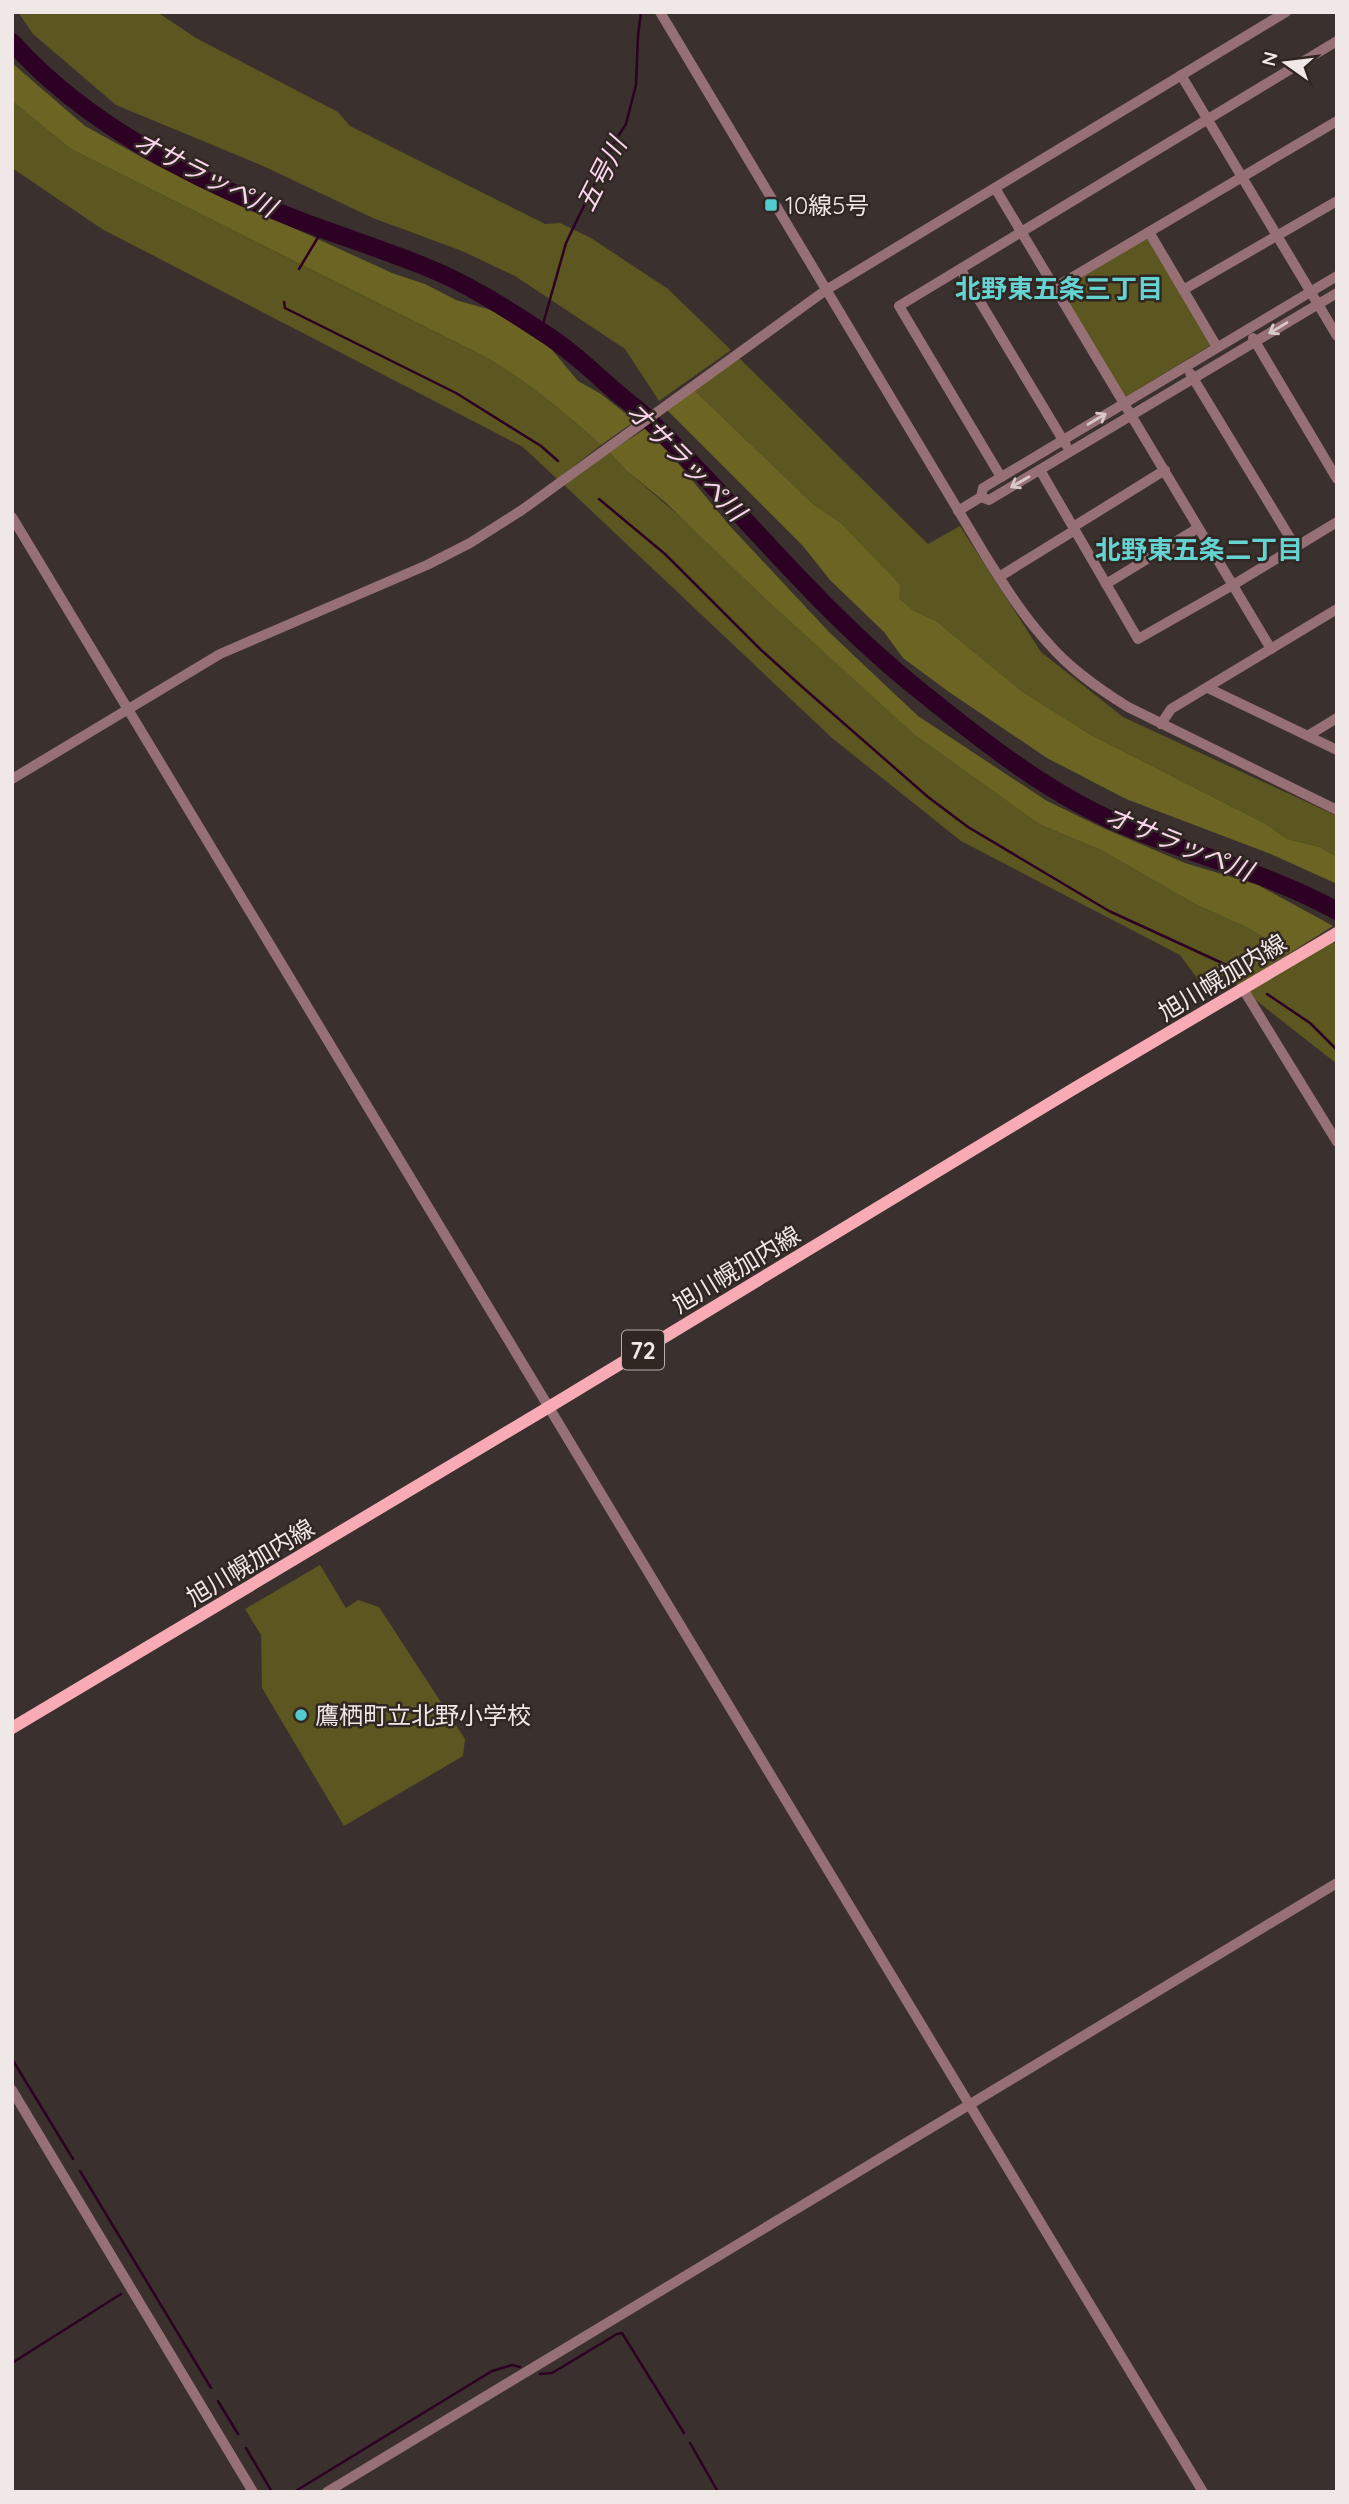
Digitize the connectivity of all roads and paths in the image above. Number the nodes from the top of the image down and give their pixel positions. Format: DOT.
graph roads {
  1 [pos="660,12"];
  2 [pos="1286,12"];
  3 [pos="1337,41"];
  4 [pos="1181,75"];
  5 [pos="1207,121"];
  6 [pos="1337,121"];
  7 [pos="1242,178"];
  8 [pos="995,188"];
  9 [pos="1337,201"];
  10 [pos="1021,232"];
  11 [pos="1149,232"];
  12 [pos="1277,237"];
  13 [pos="961,270"];
  14 [pos="1337,276"];
  15 [pos="1054,288"];
  16 [pos="826,290"];
  17 [pos="1183,290"];
  18 [pos="1310,291"];
  19 [pos="1337,293"];
  20 [pos="1318,304"];
  21 [pos="1248,329"];
  22 [pos="1337,337"];
  23 [pos="1255,341"];
  24 [pos="1217,347"];
  25 [pos="1186,366"];
  26 [pos="1193,378"];
  27 [pos="1124,403"];
  28 [pos="1131,415"];
  29 [pos="1063,440"];
  30 [pos="1070,452"];
  31 [pos="1040,470"];
  32 [pos="1165,470"];
  33 [pos="1001,477"];
  34 [pos="1337,479"];
  35 [pos="981,496"];
  36 [pos="958,511"];
  37 [pos="12,517"];
  38 [pos="1337,522"];
  39 [pos="1198,528"];
  40 [pos="1074,529"];
  41 [pos="1295,547"];
  42 [pos="999,577"];
  43 [pos="1106,583"];
  44 [pos="1233,585"];
  45 [pos="1337,609"];
  46 [pos="1271,649"];
  47 [pos="1209,688"];
  48 [pos="127,710"];
  49 [pos="1337,718"];
  50 [pos="1161,724"];
  51 [pos="1309,735"];
  52 [pos="1337,750"];
  53 [pos="12,779"];
  54 [pos="1337,810"];
  55 [pos="1337,933"];
  56 [pos="1243,989"];
  57 [pos="1337,1142"];
  58 [pos="549,1407"];
  59 [pos="12,1728"];
  60 [pos="1337,1883"];
  61 [pos="12,2090"];
  62 [pos="969,2105"];
  63 [pos="253,2492"];
  64 [pos="327,2492"];
  65 [pos="1203,2492"];
  1 -- 16 [label="street"];
  2 -- 4 [label="street"];
  3 -- 5 [label="street"];
  4 -- 5 [label="street"];
  4 -- 8 [label="street"];
  5 -- 7 [label="street"];
  5 -- 10 [label="street"];
  6 -- 7 [label="street"];
  7 -- 11 [label="street"];
  7 -- 12 [label="street"];
  8 -- 10 [label="street"];
  8 -- 16 [label="street"];
  9 -- 12 [label="street"];
  10 -- 13 [label="street"];
  10 -- 15 [label="street"];
  11 -- 15 [label="street"];
  11 -- 17 [label="street"];
  12 -- 17 [label="street"];
  12 -- 18 [label="street"];
  13 -- 29 [label="street"];
  13 -- 33 [label="street"];
  14 -- 18 [label="street"];
  15 -- 27 [label="street"];
  16 -- 36 [label="street"];
  16 -- 48 [label="street"];
  17 -- 24 [label="street"];
  18 -- 20 [label="street"];
  18 -- 21 [label="street"];
  19 -- 20 [label="street"];
  20 -- 22 [label="street"];
  20 -- 23 [label="street, one-way"];
  21 -- 23 [label="street"];
  21 -- 24 [label="street"];
  23 -- 26 [label="street"];
  23 -- 34 [label="street"];
  24 -- 25 [label="street"];
  25 -- 26 [label="street"];
  25 -- 27 [label="street"];
  26 -- 28 [label="street"];
  26 -- 41 [label="street"];
  27 -- 28 [label="street"];
  29 -- 27 [label="street, one-way"];
  28 -- 30 [label="street"];
  28 -- 32 [label="street"];
  29 -- 30 [label="street"];
  29 -- 33 [label="street"];
  30 -- 31 [label="street"];
  31 -- 35 [label="street, one-way"];
  31 -- 40 [label="street"];
  32 -- 39 [label="street"];
  32 -- 40 [label="street"];
  33 -- 35 [label="street"];
  35 -- 36 [label="street"];
  36 -- 42 [label="street"];
  37 -- 48 [label="street"];
  38 -- 41 [label="street"];
  39 -- 43 [label="street"];
  39 -- 44 [label="street"];
  40 -- 42 [label="street"];
  40 -- 43 [label="street"];
  41 -- 44 [label="street"];
  42 -- 50 [label="street"];
  43 -- 44 [label="street"];
  44 -- 46 [label="street"];
  45 -- 46 [label="street"];
  46 -- 47 [label="street"];
  47 -- 50 [label="street"];
  47 -- 51 [label="street"];
  48 -- 53 [label="street"];
  48 -- 58 [label="street"];
  49 -- 51 [label="street"];
  50 -- 54 [label="street"];
  51 -- 52 [label="street"];
  55 -- 56 [label="main road, 旭川幌加内線 / 72"];
  56 -- 57 [label="street"];
  56 -- 58 [label="main road, 旭川幌加内線 / 72"];
  58 -- 59 [label="main road, 旭川幌加内線 / 72"];
  58 -- 62 [label="street"];
  60 -- 62 [label="street"];
  61 -- 63 [label="street"];
  62 -- 64 [label="street"];
  62 -- 65 [label="street"];
}
